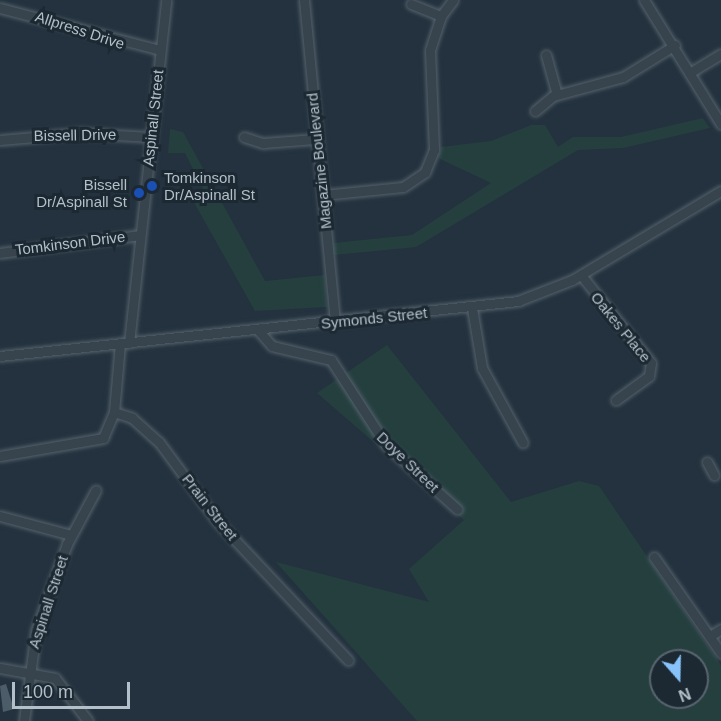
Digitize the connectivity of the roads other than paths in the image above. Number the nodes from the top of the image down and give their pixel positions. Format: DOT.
graph roads {
  1 [pos="166,0"];
  2 [pos="304,0"];
  3 [pos="453,0"];
  4 [pos="644,0"];
  5 [pos="411,4"];
  6 [pos="0,8"];
  7 [pos="441,16"];
  8 [pos="675,45"];
  9 [pos="160,50"];
  10 [pos="721,54"];
  11 [pos="546,55"];
  12 [pos="691,72"];
  13 [pos="557,95"];
  14 [pos="536,111"];
  15 [pos="721,124"];
  16 [pos="151,137"];
  17 [pos="244,137"];
  18 [pos="315,139"];
  19 [pos="0,141"];
  20 [pos="721,191"];
  21 [pos="323,195"];
  22 [pos="140,235"];
  23 [pos="0,253"];
  24 [pos="581,275"];
  25 [pos="471,308"];
  26 [pos="335,322"];
  27 [pos="258,330"];
  28 [pos="124,343"];
  29 [pos="0,356"];
  30 [pos="616,400"];
  31 [pos="114,412"];
  32 [pos="523,443"];
  33 [pos="0,456"];
  34 [pos="721,461"];
  35 [pos="711,469"];
  36 [pos="96,490"];
  37 [pos="457,509"];
  38 [pos="0,516"];
  39 [pos="71,535"];
  40 [pos="654,556"];
  41 [pos="721,629"];
  42 [pos="710,636"];
  43 [pos="720,648"];
  44 [pos="348,660"];
  45 [pos="0,668"];
  46 [pos="29,671"];
  47 [pos="24,721"];
  48 [pos="88,721"];
  1 -- 9 [label="street, Aspinall Street"];
  2 -- 18 [label="street, Magazine Boulevard"];
  3 -- 7 [label="street"];
  4 -- 8 [label="street"];
  5 -- 7 [label="street"];
  6 -- 9 [label="street, Allpress Drive"];
  7 -- 21 [label="street"];
  8 -- 12 [label="street"];
  8 -- 13 [label="street"];
  9 -- 16 [label="street, Aspinall Street"];
  10 -- 12 [label="street"];
  11 -- 13 [label="street"];
  12 -- 15 [label="street"];
  13 -- 14 [label="street"];
  16 -- 19 [label="street, Bissell Drive"];
  16 -- 22 [label="street, Aspinall Street"];
  17 -- 18 [label="street"];
  18 -- 21 [label="street, Magazine Boulevard"];
  20 -- 24 [label="street, Symonds Street"];
  21 -- 26 [label="street, Magazine Boulevard"];
  22 -- 23 [label="street, Tomkinson Drive"];
  22 -- 28 [label="street, Aspinall Street"];
  24 -- 25 [label="street, Symonds Street"];
  24 -- 30 [label="street, Oakes Place"];
  25 -- 26 [label="street, Symonds Street"];
  25 -- 32 [label="street"];
  26 -- 27 [label="street, Symonds Street"];
  27 -- 28 [label="street, Symonds Street"];
  27 -- 37 [label="street, Doye Street"];
  28 -- 29 [label="street, Symonds Street"];
  28 -- 31 [label="street"];
  31 -- 33 [label="street"];
  31 -- 44 [label="street, Prain Street"];
  34 -- 35 [label="street"];
  36 -- 39 [label="street, Aspinall Street"];
  38 -- 39 [label="street"];
  39 -- 46 [label="street, Aspinall Street"];
  40 -- 42 [label="street"];
  41 -- 42 [label="street"];
  42 -- 43 [label="street"];
  45 -- 46 [label="street"];
  46 -- 47 [label="street, Aspinall Street"];
  46 -- 48 [label="street"];
}
